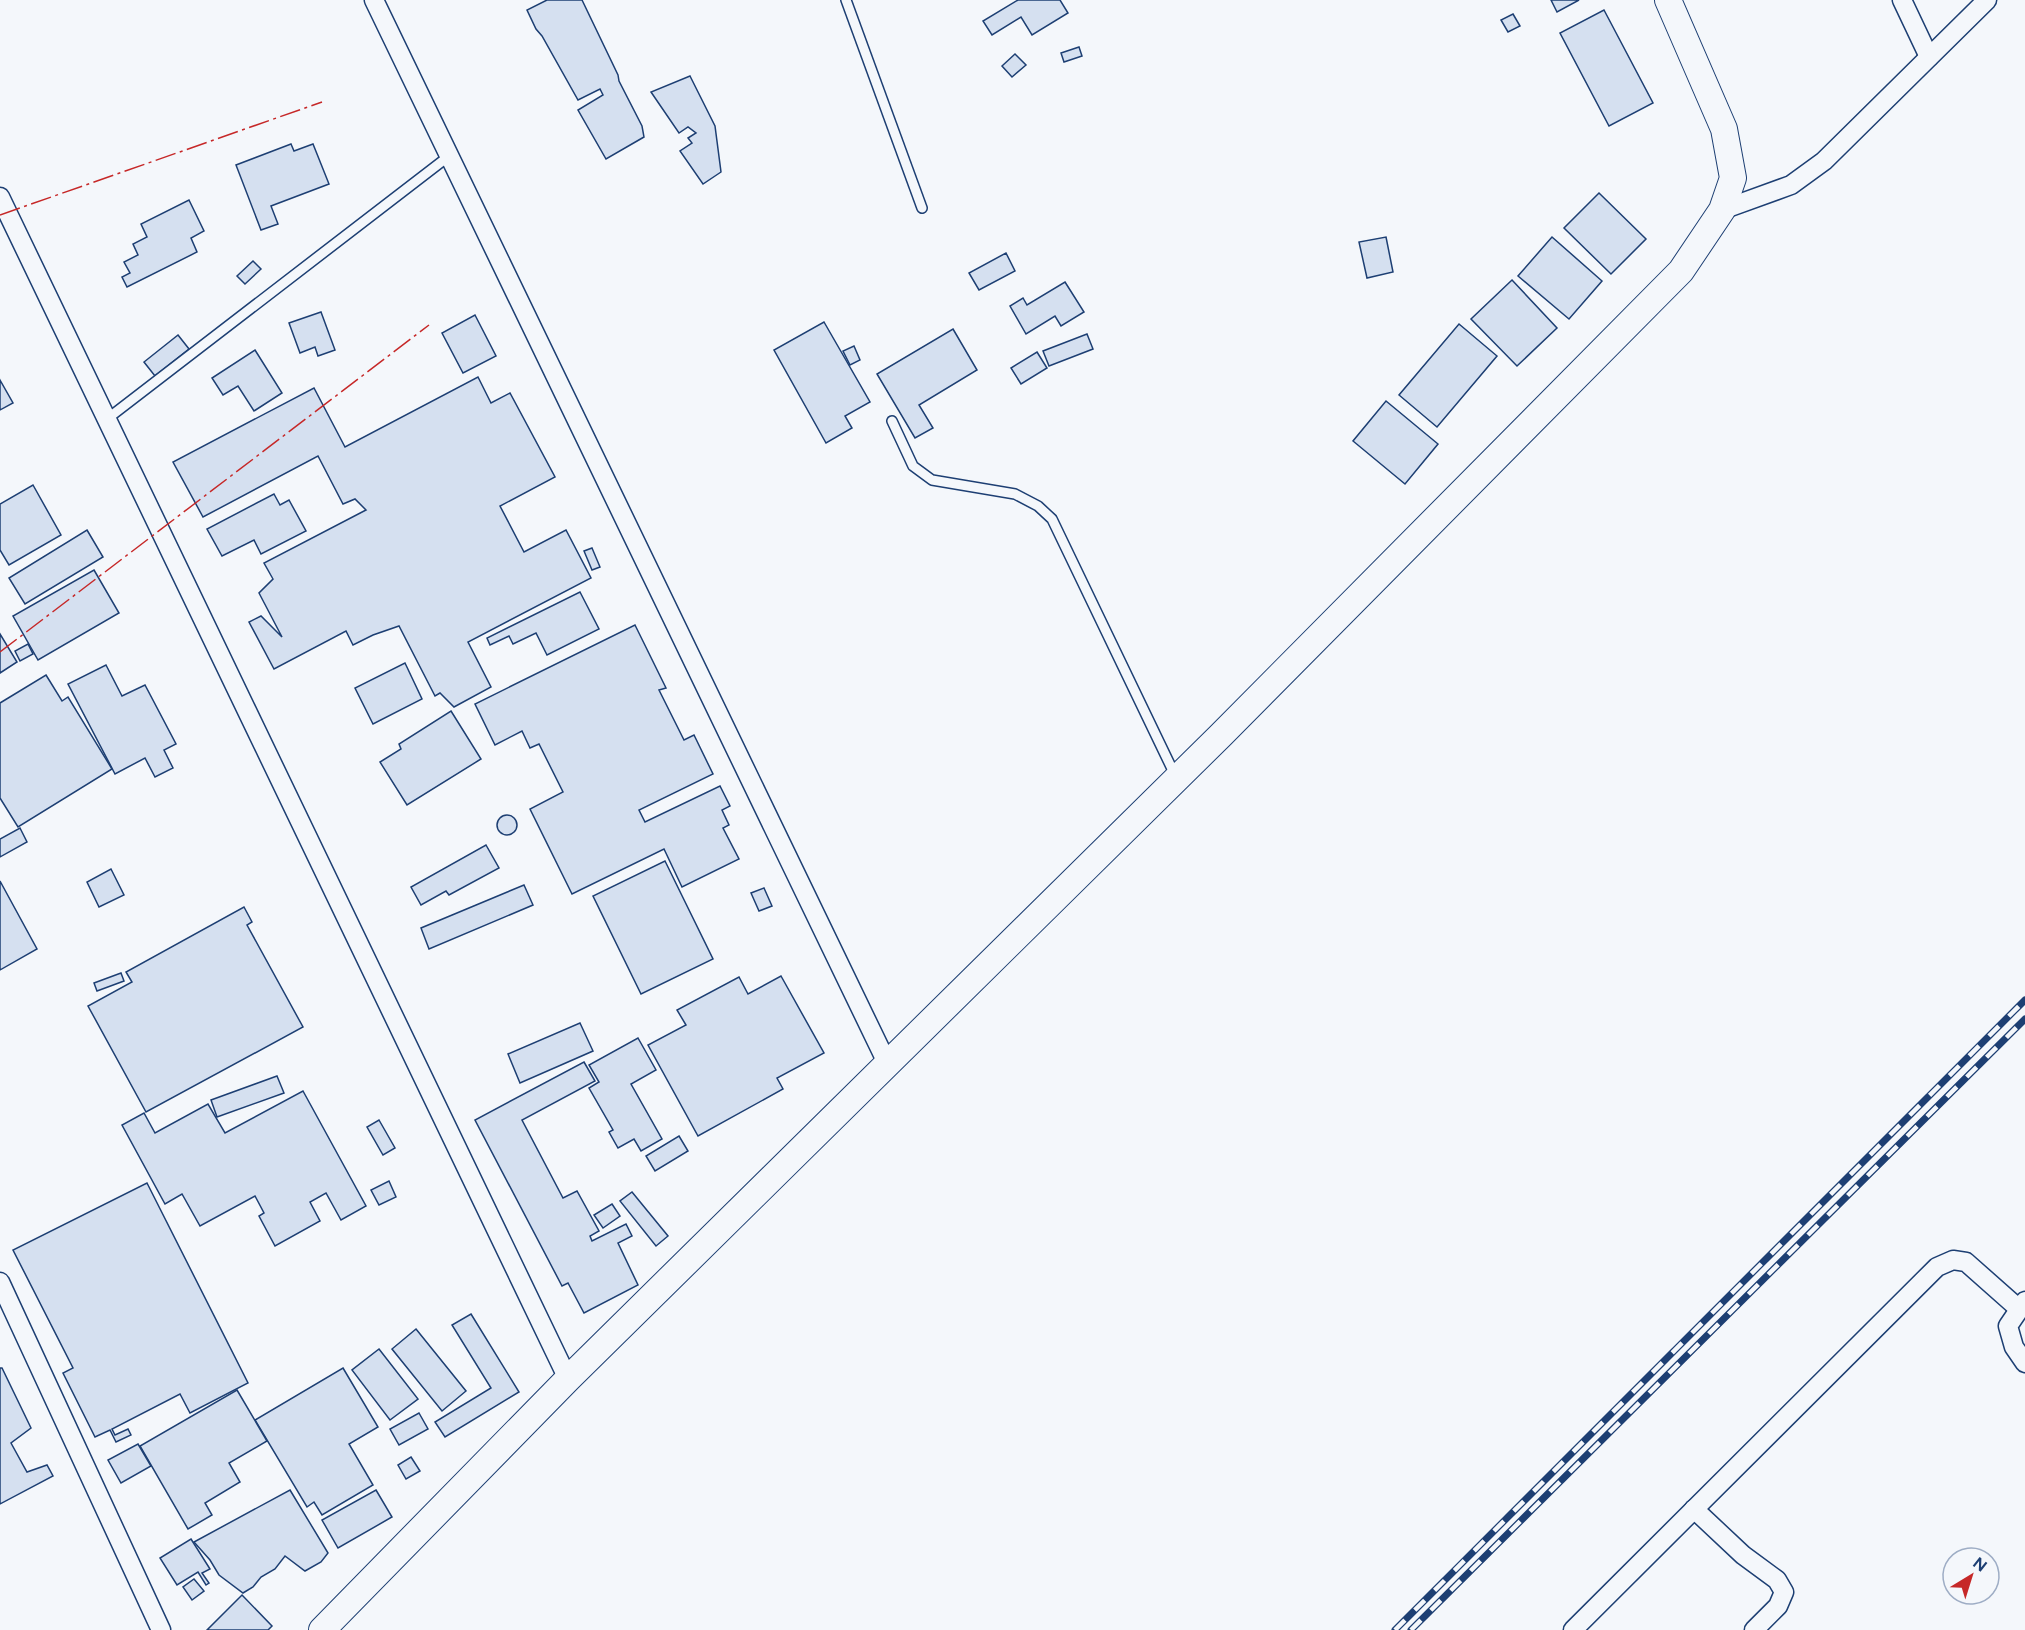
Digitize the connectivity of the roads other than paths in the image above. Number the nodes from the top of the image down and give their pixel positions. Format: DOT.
graph roads {
  1 [pos="374,0"];
  2 [pos="846,0"];
  3 [pos="1668,0"];
  4 [pos="1902,0"];
  5 [pos="1987,0"];
  6 [pos="1929,57"];
  7 [pos="449,156"];
  8 [pos="0,196"];
  9 [pos="922,208"];
  10 [pos="1722,210"];
  11 [pos="107,419"];
  12 [pos="892,421"];
  13 [pos="1177,778"];
  14 [pos="888,1065"];
  15 [pos="0,1282"];
  16 [pos="2022,1305"];
  17 [pos="2025,1363"];
  18 [pos="568,1379"];
  19 [pos="1694,1509"];
  20 [pos="161,1630"];
  21 [pos="322,1630"];
  22 [pos="1573,1630"];
  23 [pos="1754,1630"];
  1 -- 7 [label="street"];
  2 -- 9 [label="lane"];
  3 -- 10 [label="street"];
  4 -- 6 [label="street"];
  5 -- 6 [label="street"];
  6 -- 10 [label="street"];
  7 -- 11 [label="lane"];
  7 -- 14 [label="street"];
  8 -- 11 [label="street"];
  10 -- 13 [label="street"];
  11 -- 18 [label="street"];
  12 -- 13 [label="lane"];
  13 -- 14 [label="street"];
  14 -- 18 [label="street"];
  15 -- 20 [label="street"];
  16 -- 17 [label="street"];
  16 -- 19 [label="street"];
  18 -- 21 [label="street"];
  19 -- 22 [label="street"];
  19 -- 23 [label="street"];
}
